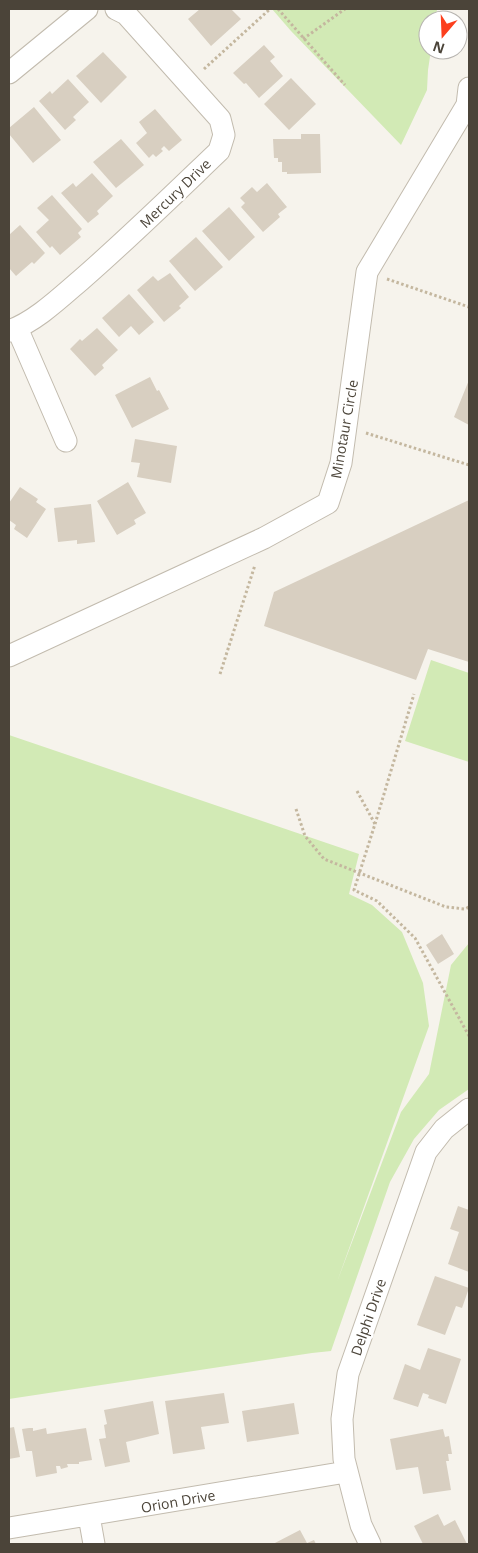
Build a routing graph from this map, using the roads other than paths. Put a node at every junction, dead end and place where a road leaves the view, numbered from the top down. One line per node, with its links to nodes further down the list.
1 (87, 9): 3 (street)
2 (116, 9): 5 (street, Mercury Drive)
3 (9, 73)
4 (469, 88): 7 (street, Minotaur Circle)
5 (13, 330): 6 (street)
6 (66, 440)
7 (9, 656)
8 (469, 1109): 9 (street, Delphi Drive)
9 (346, 1472): 10 (street, Orion Drive); 13 (street, Delphi Drive)
10 (89, 1516): 11 (street, Orion Drive); 12 (street)
11 (9, 1528)
12 (94, 1544)
13 (370, 1544)

